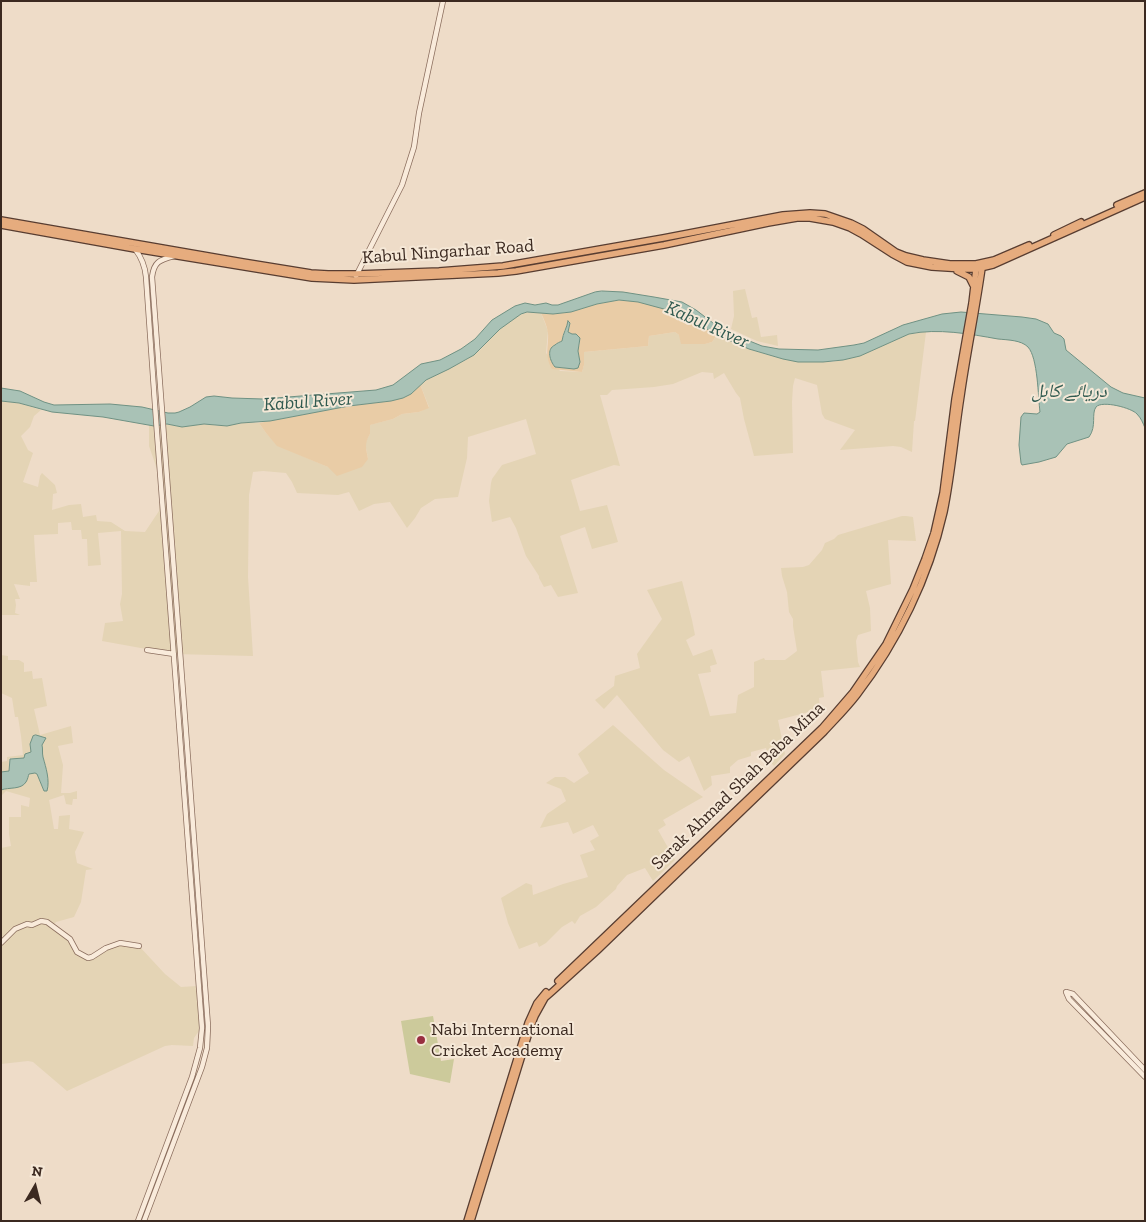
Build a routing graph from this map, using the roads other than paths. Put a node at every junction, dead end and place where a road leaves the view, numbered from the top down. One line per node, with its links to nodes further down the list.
1 (444, 1): 12 (street)
2 (1145, 193): 7 (highway)
3 (1145, 197): 7 (highway)
4 (1, 220): 12 (highway, Kabul Ningarhar Road)
5 (1, 225): 8 (highway, Kabul Ningarhar Road)
6 (874, 239): 10 (highway, Kabul Ningarhar Road); 11 (highway, Kabul Ningarhar Road); 12 (highway, Kabul Ningarhar Road)
7 (1044, 241): 10 (highway)
8 (135, 249): 9 (highway, Kabul Ningarhar Road); 17 (street)
9 (175, 256): 12 (highway, Kabul Ningarhar Road); 16 (street)
10 (979, 266): 11 (highway); 13 (highway); 14 (highway)
11 (950, 269): 13 (highway)
12 (355, 277)
13 (973, 287): 14 (highway)
14 (974, 303): 15 (highway)
15 (968, 339): 26 (highway, Sarak Ahmad Shah Baba Mina); 27 (highway)
16 (171, 537): 17 (street); 25 (street)
17 (165, 538): 19 (street)
18 (147, 650): 19 (street)
19 (174, 654): 24 (street)
20 (1, 943): 21 (street)
21 (139, 946)
22 (1145, 1070): 23 (street)
23 (1145, 1077)
24 (138, 1221)
25 (144, 1221)
26 (466, 1221)
27 (471, 1221)

